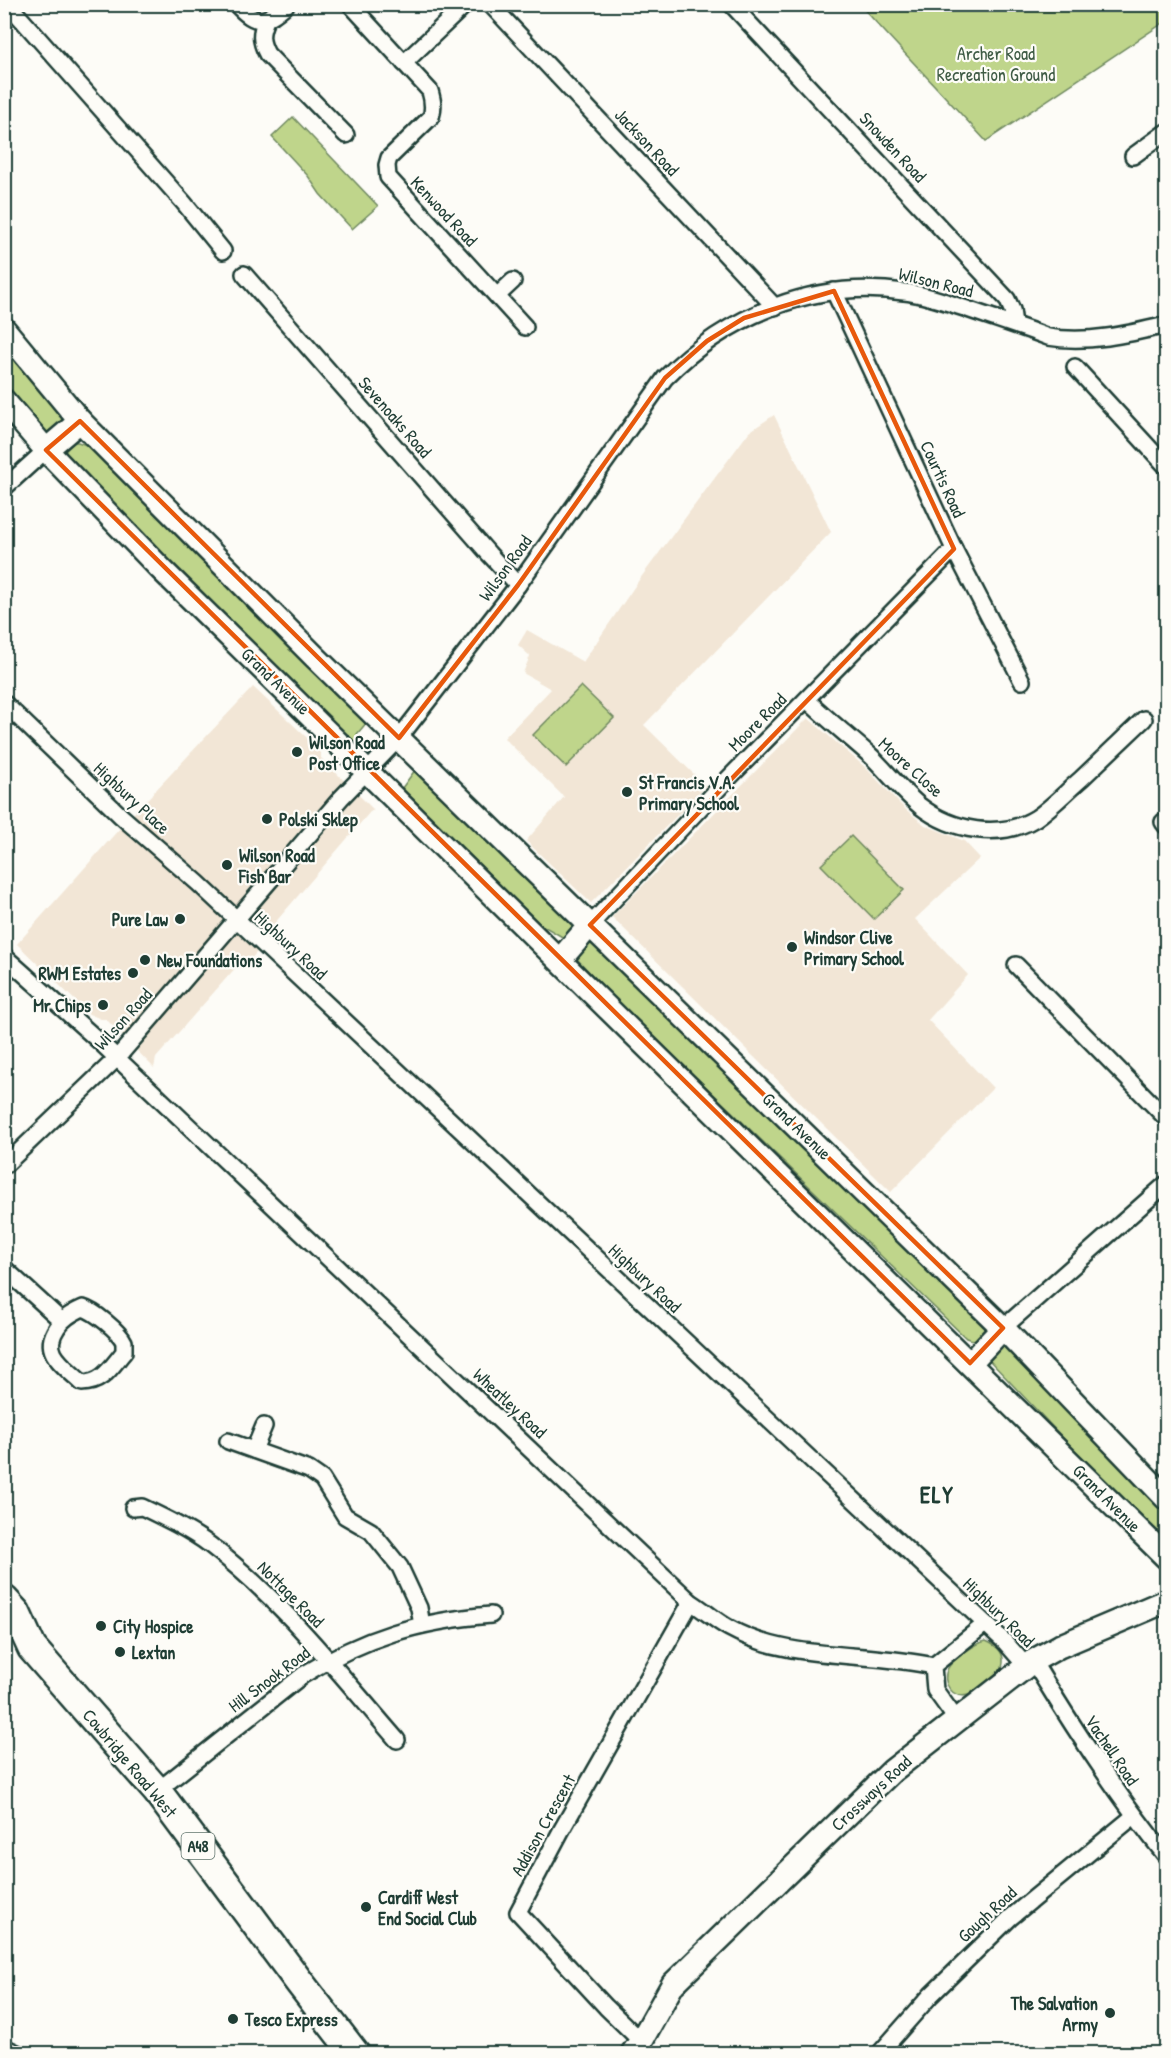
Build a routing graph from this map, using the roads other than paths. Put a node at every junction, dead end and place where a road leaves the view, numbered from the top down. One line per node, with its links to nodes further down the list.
1 (8, 4): 13 (street)
2 (236, 4): 8 (street)
3 (287, 4): 8 (street)
4 (350, 4): 9 (street, Kenwood Road)
5 (466, 4): 9 (street)
6 (490, 4): 18 (street, Jackson Road)
7 (731, 4): 19 (street, Snowden Road)
8 (266, 20): 11 (street)
9 (404, 63): 17 (street, Kenwood Road)
10 (1167, 132): 12 (street)
11 (346, 135)
12 (1133, 156)
13 (223, 251)
14 (244, 274): 30 (street, Sevenoaks Road)
15 (513, 281): 17 (street)
16 (834, 291): 18 (street, Wilson Road); 19 (street, Wilson Road); 29 (street, Courtis Road)
17 (497, 296): 21 (street, Kenwood Road)
18 (775, 307): 30 (street, Wilson Road)
19 (1014, 324): 20 (street, Wilson Road)
20 (1167, 325)
21 (525, 327)
22 (4, 329): 25 (street, Grand Avenue)
23 (1075, 367): 27 (street)
24 (4, 401): 26 (street, Grand Avenue)
25 (80, 421): 26 (street); 35 (street, Grand Avenue)
26 (46, 450): 28 (street); 36 (street, Grand Avenue)
27 (1167, 466)
28 (4, 488)
29 (954, 549): 31 (street, Courtis Road); 32 (street, Moore Road)
30 (518, 585): 35 (street, Wilson Road)
31 (1022, 681)
32 (807, 700): 34 (street, Moore Close); 38 (street, Moore Road)
33 (4, 703): 37 (street, Highbury Place)
34 (1144, 719)
35 (399, 738): 36 (street, Wilson Road); 38 (street, Grand Avenue)
36 (368, 771): 37 (street, Wilson Road); 40 (street, Grand Avenue)
37 (236, 920): 42 (street, Wilson Road); 60 (street, Highbury Road)
38 (590, 925): 40 (street); 48 (street, Grand Avenue)
39 (4, 956): 42 (street, Wheatley Road)
40 (560, 960): 49 (street, Grand Avenue)
41 (1016, 964): 43 (street)
42 (117, 1058): 44 (street, Wilson Road); 58 (street, Wheatley Road)
43 (1167, 1118)
44 (4, 1166)
45 (1167, 1184): 48 (street)
46 (4, 1268): 47 (street)
47 (62, 1321): 47 (street)
48 (1003, 1328): 49 (street); 53 (street, Grand Avenue)
49 (970, 1363): 55 (street, Grand Avenue)
50 (264, 1426): 52 (street)
51 (228, 1441): 52 (street)
52 (254, 1450): 61 (street)
53 (1167, 1498)
54 (133, 1508): 64 (street, Nottage Road)
55 (1167, 1557)
56 (4, 1600): 63 (highway, Cowbridge Road West / A48)
57 (1167, 1601): 65 (street, Crossways Road)
58 (691, 1602): 66 (street, Wheatley Road); 73 (street, Addison Crescent)
59 (491, 1615): 61 (street, Hill Snook Road)
60 (985, 1624): 65 (street, Highbury Road); 66 (street)
61 (422, 1625): 64 (street, Hill Snook Road)
62 (4, 1634): 63 (highway, Cowbridge Road West / A48)
63 (32, 1648): 69 (highway, Cowbridge Road West / A48)
64 (327, 1660): 68 (street, Nottage Road); 69 (street, Hill Snook Road)
65 (1030, 1663): 67 (street, Crossways Road); 70 (street, Vachell Road)
66 (933, 1666): 67 (street)
67 (956, 1719): 73 (street, Crossways Road)
68 (397, 1740)
69 (157, 1791): 75 (highway, Cowbridge Road West / A48)
70 (1134, 1816): 71 (street, Vachell Road); 76 (street, Gough Road)
71 (1167, 1856)
72 (4, 2047): 74 (street)
73 (637, 2048)
74 (19, 2054)
75 (355, 2054)
76 (879, 2054)

